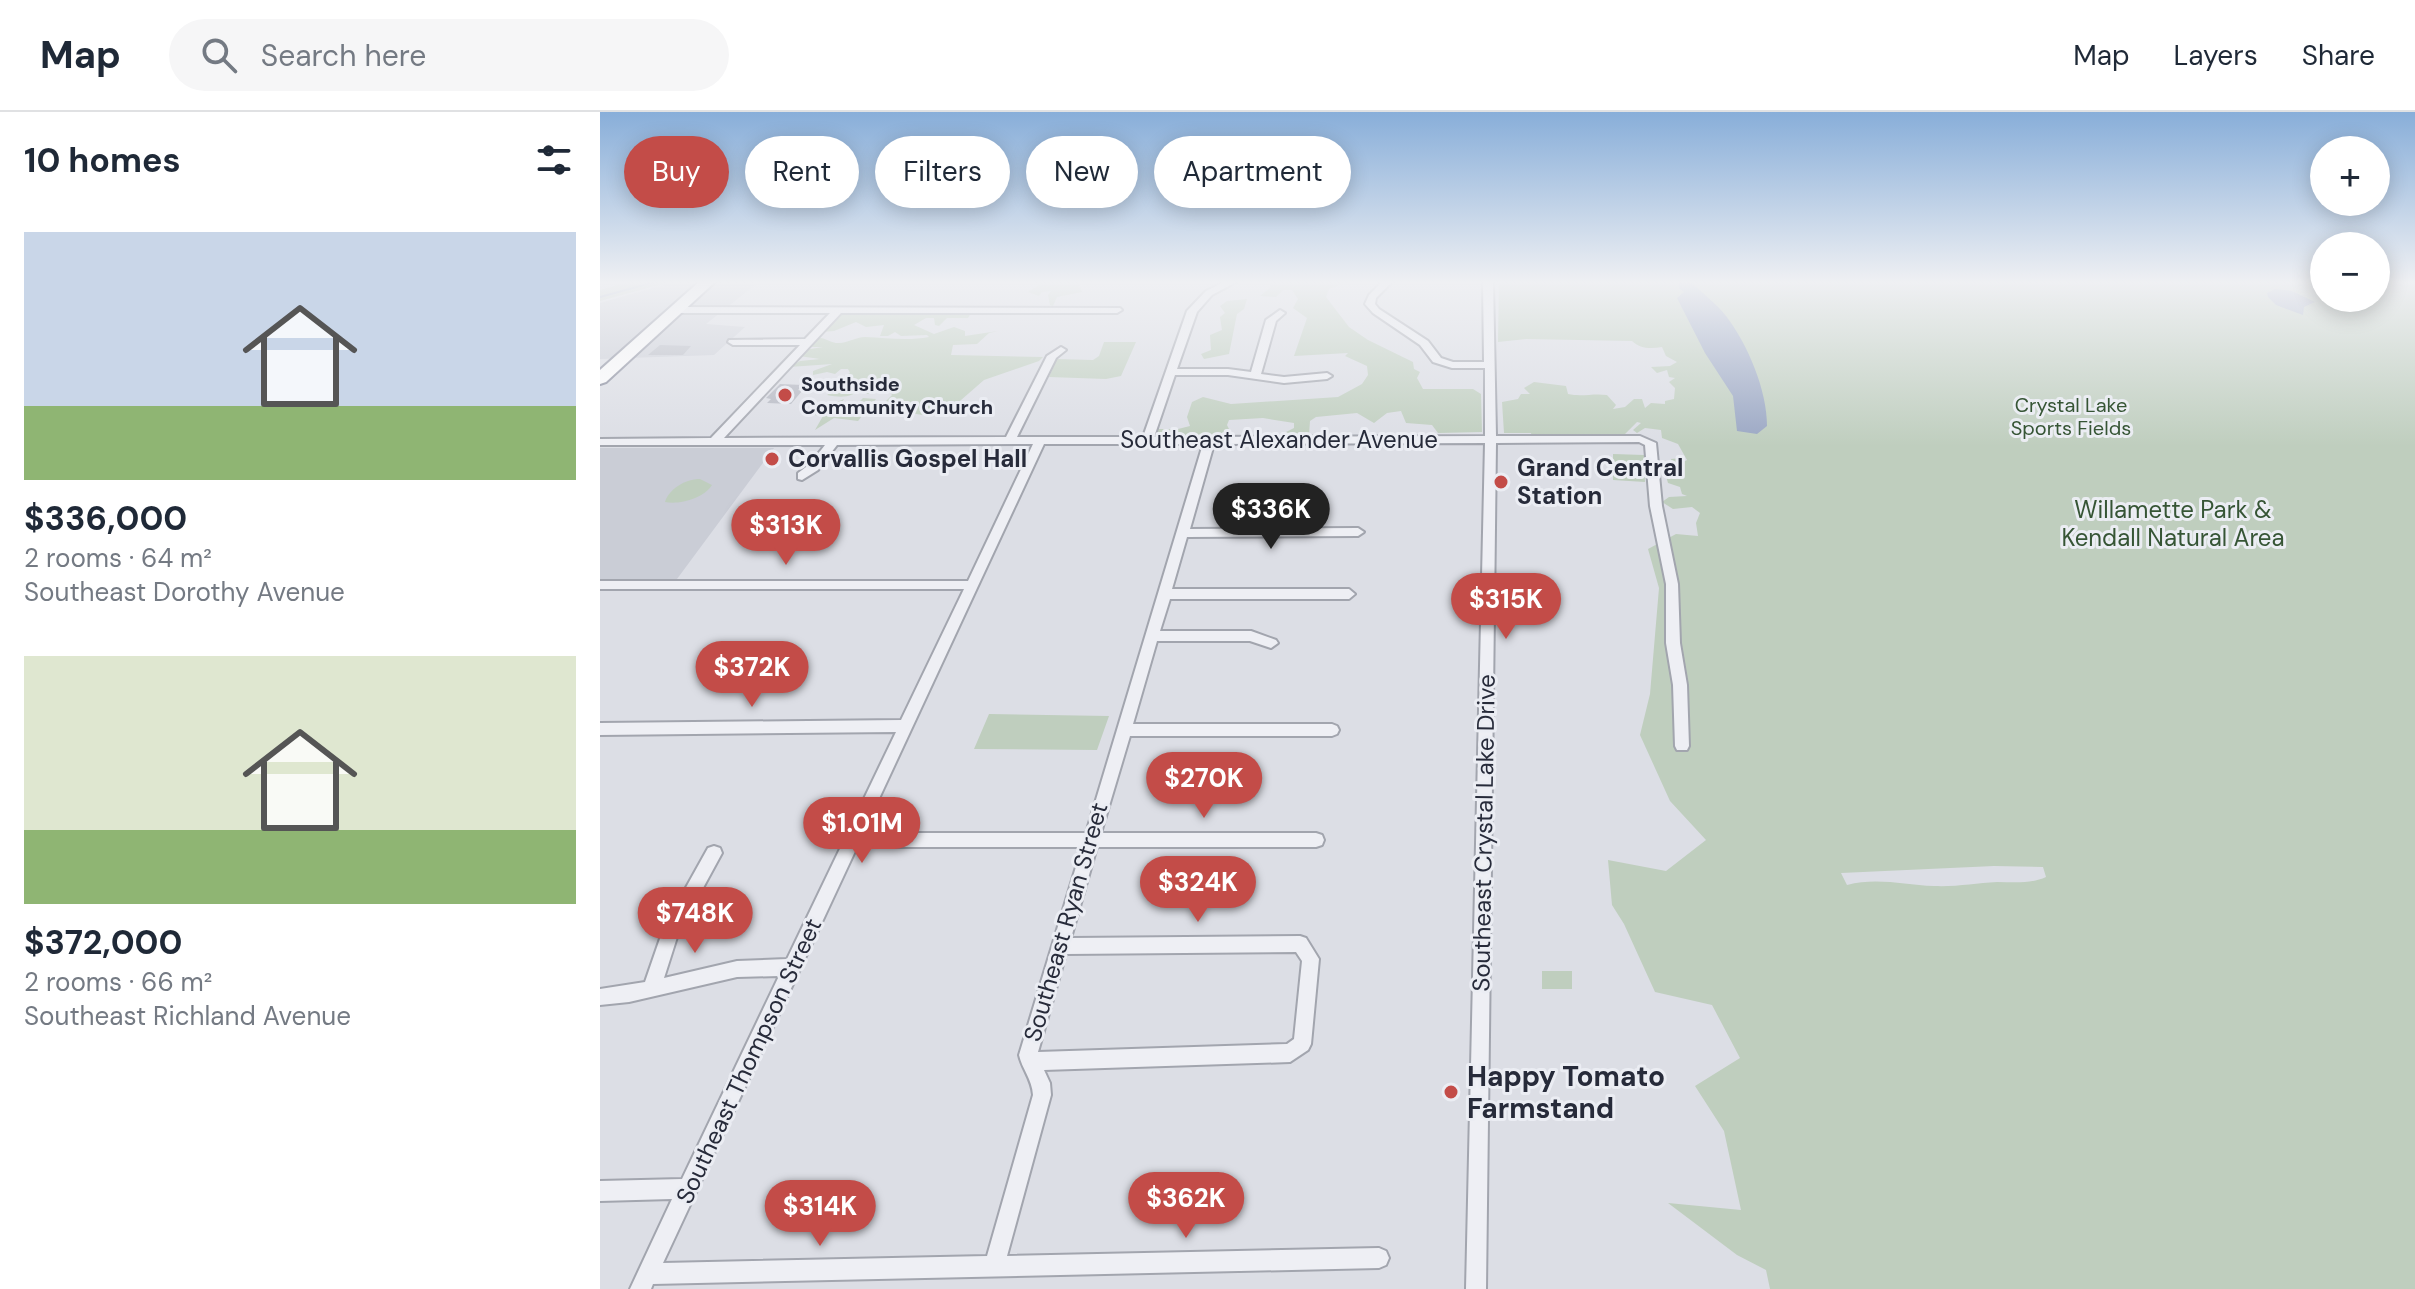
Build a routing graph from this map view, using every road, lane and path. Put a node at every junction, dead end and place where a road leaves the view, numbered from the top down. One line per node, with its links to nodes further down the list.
1 (648, 336): 14 (highway)
2 (814, 336): 8 (street)
3 (1184, 336): 11 (street)
4 (1267, 336): 13 (street)
5 (1413, 336): 10 (street)
6 (1489, 336): 10 (street, Southeast Crystal Lake Drive)
7 (733, 342): 8 (street)
8 (808, 342): 18 (street)
9 (1061, 350): 19 (street)
10 (1489, 365): 17 (street, Southeast Crystal Lake Drive)
11 (1170, 372): 13 (street); 15 (street)
12 (1327, 376): 13 (street)
13 (1255, 377)
14 (600, 379)
15 (1147, 440): 16 (street, Southeast Alexander Avenue); 20 (street, Southeast Alexander Avenue)
16 (1210, 440): 17 (street, Southeast Alexander Avenue); 25 (street, Southeast Ryan Street)
17 (1491, 440): 36 (street, Southeast Alexander Avenue); 51 (street, Southeast Crystal Lake Drive)
18 (715, 441): 21 (street, Southeast Alexander Avenue); 22 (street, Southeast Alexander Avenue)
19 (1010, 441): 20 (street, Southeast Alexander Avenue); 22 (street, Southeast Alexander Avenue)
20 (1040, 441): 27 (street, Southeast Thompson Street)
21 (600, 442)
22 (833, 442): 23 (street)
23 (802, 476)
24 (1358, 532): 25 (street)
25 (1183, 533): 28 (street, Southeast Ryan Street)
26 (600, 585): 27 (street)
27 (972, 585): 32 (street, Southeast Thompson Street)
28 (1164, 594): 29 (street); 30 (street, Southeast Ryan Street)
29 (1349, 594)
30 (1152, 636): 31 (street); 34 (street, Southeast Ryan Street)
31 (1271, 643)
32 (905, 726): 33 (street); 38 (street, Southeast Thompson Street)
33 (600, 729)
34 (1124, 730): 35 (street); 37 (street, Southeast Ryan Street)
35 (1332, 730)
36 (1682, 746)
37 (1091, 839): 38 (street); 39 (street); 41 (street, Southeast Ryan Street)
38 (852, 840): 42 (street, Southeast Thompson Street)
39 (1316, 840)
40 (714, 853): 43 (street)
41 (1059, 946): 45 (street, Southeast Ryan Street); 45 (street)
42 (793, 967): 43 (street); 46 (street, Southeast Thompson Street)
43 (652, 988): 44 (street)
44 (600, 997)
45 (1029, 1061): 49 (street, Southeast Ryan Street)
46 (688, 1189): 47 (street); 50 (street, Southeast Thompson Street)
47 (600, 1191)
48 (1379, 1258): 49 (street)
49 (994, 1266): 50 (street)
50 (644, 1281)
51 (1476, 1289)

